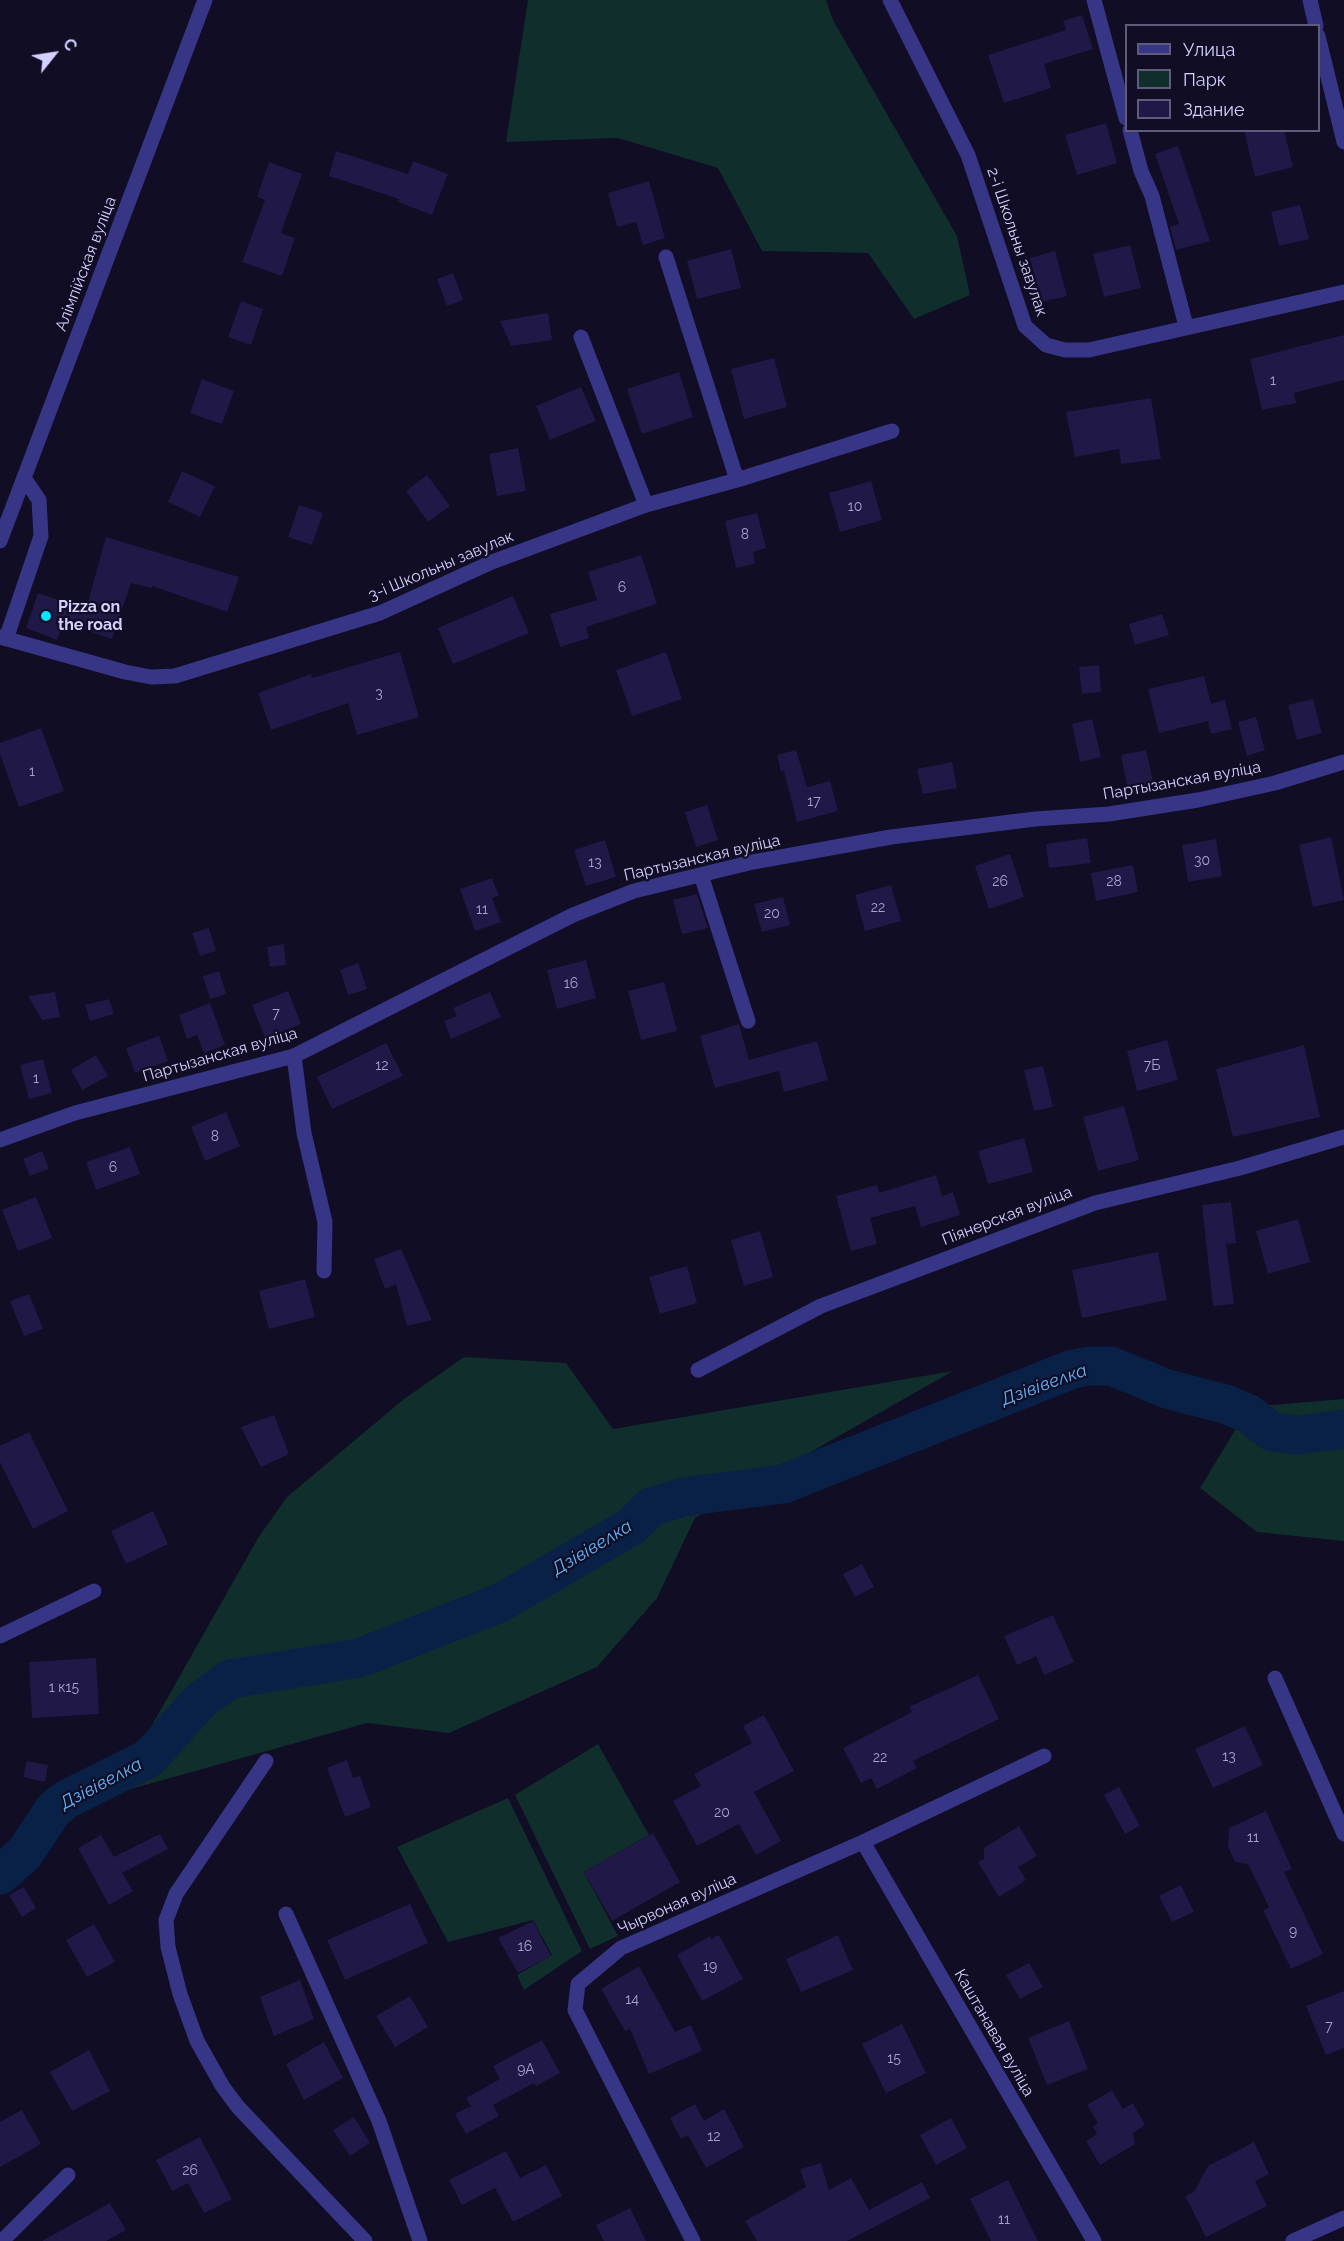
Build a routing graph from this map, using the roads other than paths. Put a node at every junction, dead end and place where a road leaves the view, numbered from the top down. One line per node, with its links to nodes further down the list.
1 (205, 0): 15 (street, Алімпійская вуліца)
2 (890, 0): 12 (street, 2-і Школьны завулак)
3 (1094, 0): 7 (street)
4 (1310, 0): 5 (street)
5 (1316, 24)
6 (1320, 44): 9 (street)
7 (1125, 114)
8 (1131, 132): 12 (street)
9 (1344, 142)
10 (666, 257): 16 (street)
11 (1344, 292): 12 (street, 2-і Школьны завулак)
12 (1186, 326)
13 (581, 338): 17 (street)
14 (892, 431): 16 (street, 3-і Школьны завулак)
15 (24, 478): 18 (street, Алімпійская вуліца); 19 (street)
16 (737, 480): 17 (street, 3-і Школьны завулак)
17 (646, 505): 19 (street, 3-і Школьны завулак)
18 (0, 541)
19 (3, 638)
20 (1344, 762): 21 (street, Партызанская вуліца)
21 (701, 875): 22 (street); 23 (street, Партызанская вуліца)
22 (748, 1021)
23 (294, 1056): 25 (street, Партызанская вуліца); 26 (street)
24 (1344, 1137): 27 (street, Піянерская вуліца)
25 (0, 1140)
26 (324, 1271)
27 (698, 1370)
28 (94, 1591): 29 (street)
29 (0, 1636)
30 (1275, 1678): 33 (street)
31 (1044, 1756): 34 (street, Чырвоная вуліца)
32 (266, 1761): 39 (street)
33 (1344, 1834)
34 (864, 1842): 41 (street, Чырвоная вуліца); 42 (street, Каштанавая вуліца)
35 (286, 1914): 40 (street)
36 (68, 2175): 38 (street)
37 (1344, 2218): 43 (street)
38 (2, 2241)
39 (365, 2241)
40 (420, 2241)
41 (693, 2241)
42 (1094, 2241)
43 (1293, 2241)

